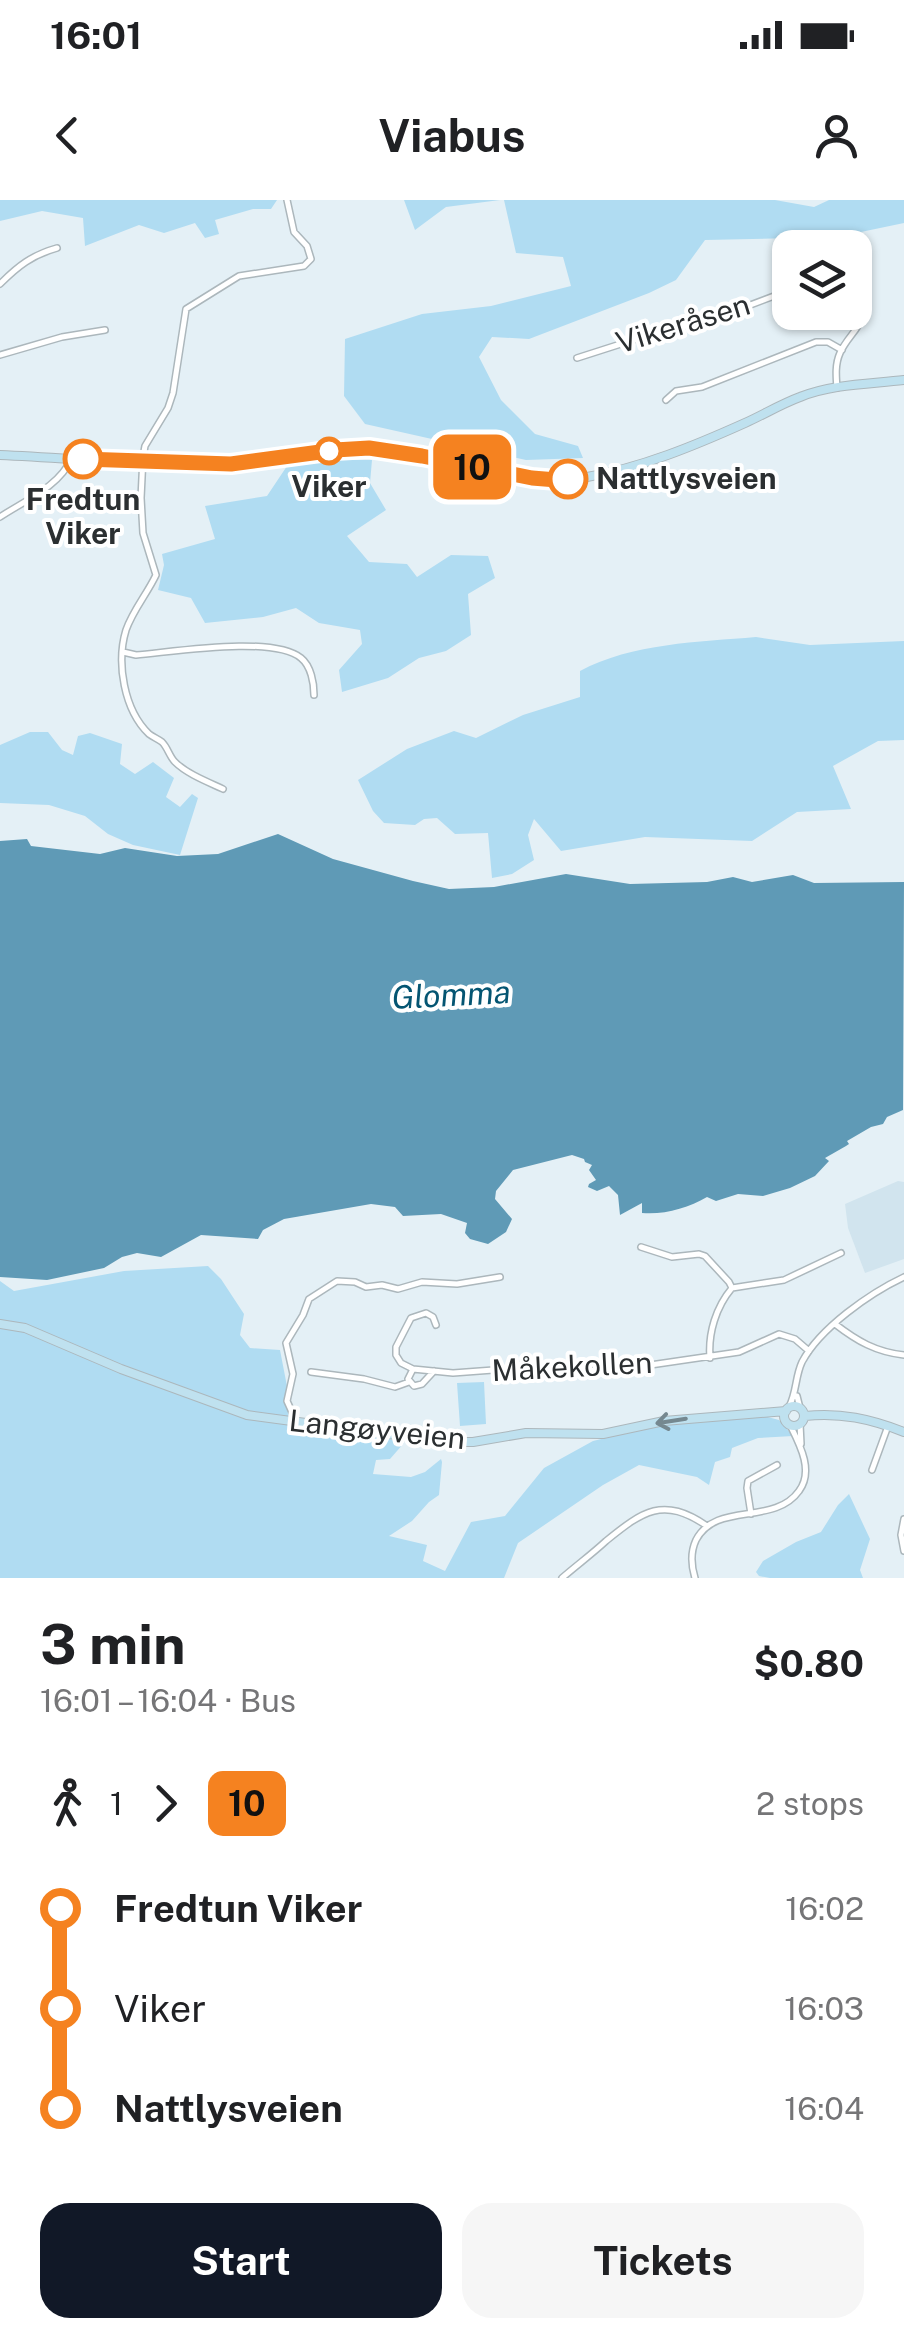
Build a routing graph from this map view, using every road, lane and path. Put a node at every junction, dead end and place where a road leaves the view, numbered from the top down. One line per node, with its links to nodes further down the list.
1 (288, 200): 15 (street)
2 (58, 248): 3 (street)
3 (0, 284)
4 (772, 297): 9 (street, Vikeråsen)
5 (105, 330): 8 (street)
6 (856, 330): 7 (street)
7 (842, 350): 11 (street); 12 (street)
8 (0, 354)
9 (577, 358)
10 (904, 380): 11 (main road)
11 (837, 388): 15 (main road)
12 (666, 400)
13 (0, 455): 14 (main road)
14 (72, 458): 15 (main road); 16 (street)
15 (143, 462): 17 (street)
16 (0, 517)
17 (123, 652): 18 (street); 19 (street)
18 (314, 695)
19 (223, 789)
20 (641, 1246): 24 (street)
21 (841, 1253): 24 (street)
22 (500, 1276): 39 (street)
23 (904, 1277): 26 (street)
24 (732, 1288): 30 (street)
25 (0, 1324): 39 (main road, Langøyveien)
26 (835, 1324): 28 (street); 29 (street)
27 (436, 1325): 31 (street)
28 (809, 1351): 30 (street, Måkekollen); 35 (street)
29 (904, 1356)
30 (710, 1358): 32 (street, Måkekollen)
31 (413, 1369): 32 (street, Måkekollen); 34 (street)
32 (434, 1371): 34 (street, Måkekollen)
33 (311, 1372): 34 (street, Måkekollen)
34 (409, 1382)
35 (796, 1393): 36 (street); 38 (street)
36 (787, 1409): 37 (main road, Langøyveien); 38 (main road); 38 (main road, Langøyveien)
37 (768, 1414): 38 (main road, Langøyveien); 39 (main road, Langøyveien, one-way to 39)
38 (796, 1419): 40 (main road, Langøyveien); 44 (street)
39 (296, 1421)
40 (888, 1426): 41 (main road, Langøyveien); 43 (street)
41 (904, 1432)
42 (777, 1464): 44 (street)
43 (872, 1470)
44 (751, 1514): 46 (street)
45 (904, 1520): 47 (street)
46 (707, 1526): 48 (street); 49 (street)
47 (904, 1551)
48 (562, 1578)
49 (695, 1578)

